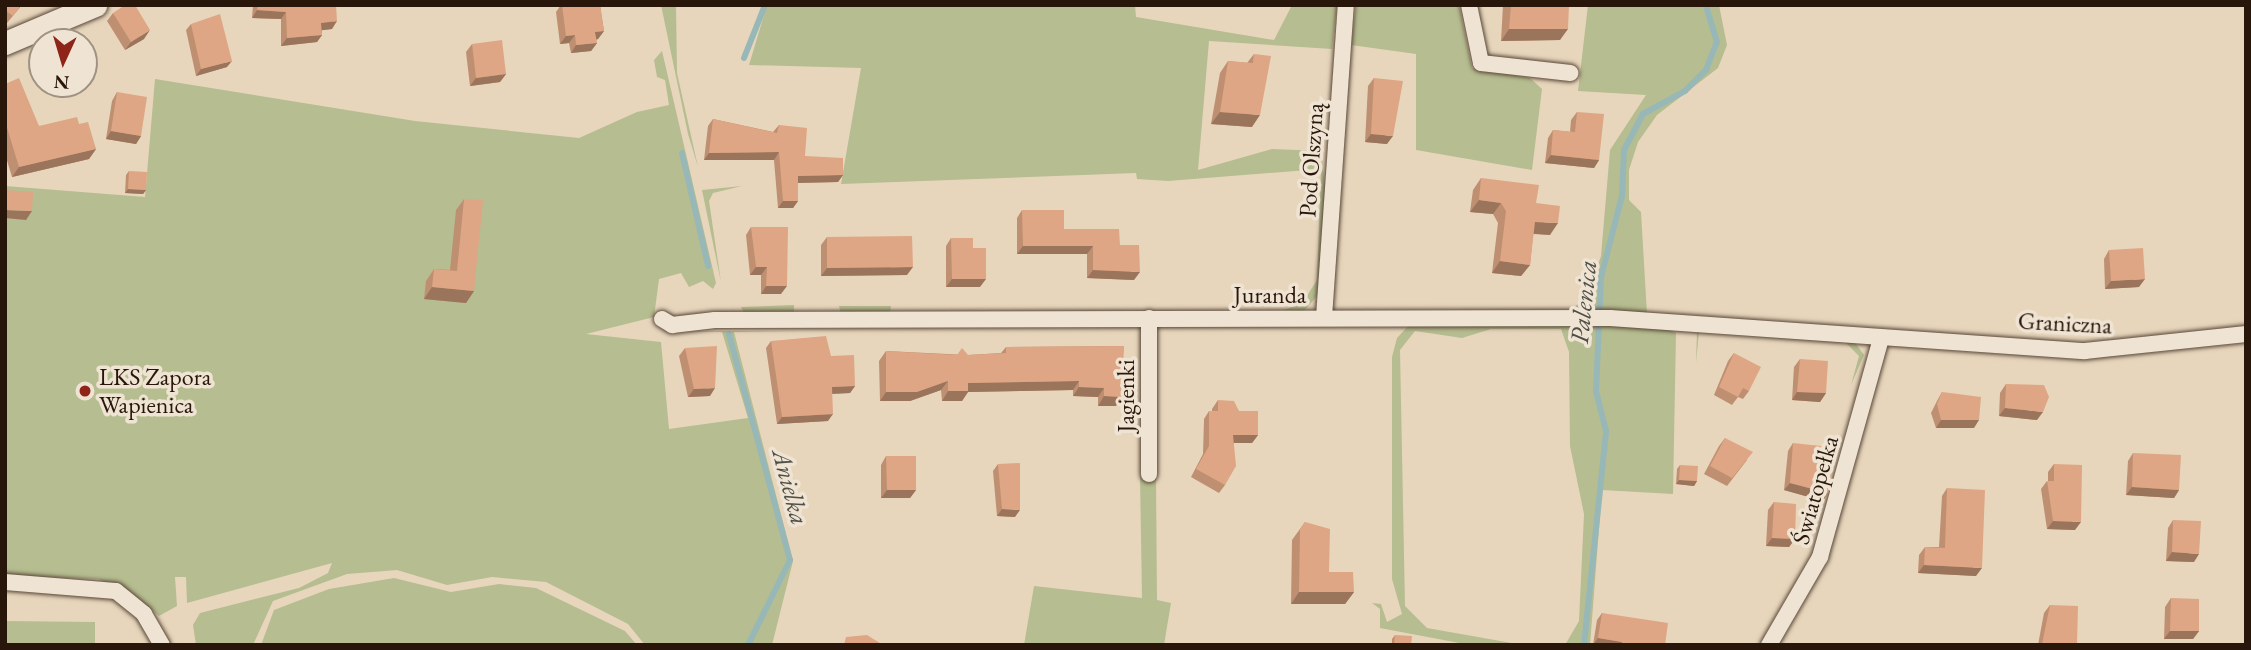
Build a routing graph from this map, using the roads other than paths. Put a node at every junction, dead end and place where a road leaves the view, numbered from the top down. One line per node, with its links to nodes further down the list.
1 (95, 5): 4 (street)
2 (1346, 5): 6 (street, Pod Olszyną)
3 (1469, 5): 5 (street)
4 (5, 43)
5 (1570, 73)
6 (1324, 317): 7 (street, Juranda); 10 (street, Juranda)
7 (1149, 318): 8 (street, Juranda); 11 (street, Jagienki)
8 (662, 319)
9 (2246, 334): 10 (street, Graniczna)
10 (1881, 338): 14 (street, Światopełka)
11 (1149, 474)
12 (5, 582): 13 (street)
13 (162, 645)
14 (1769, 645)

